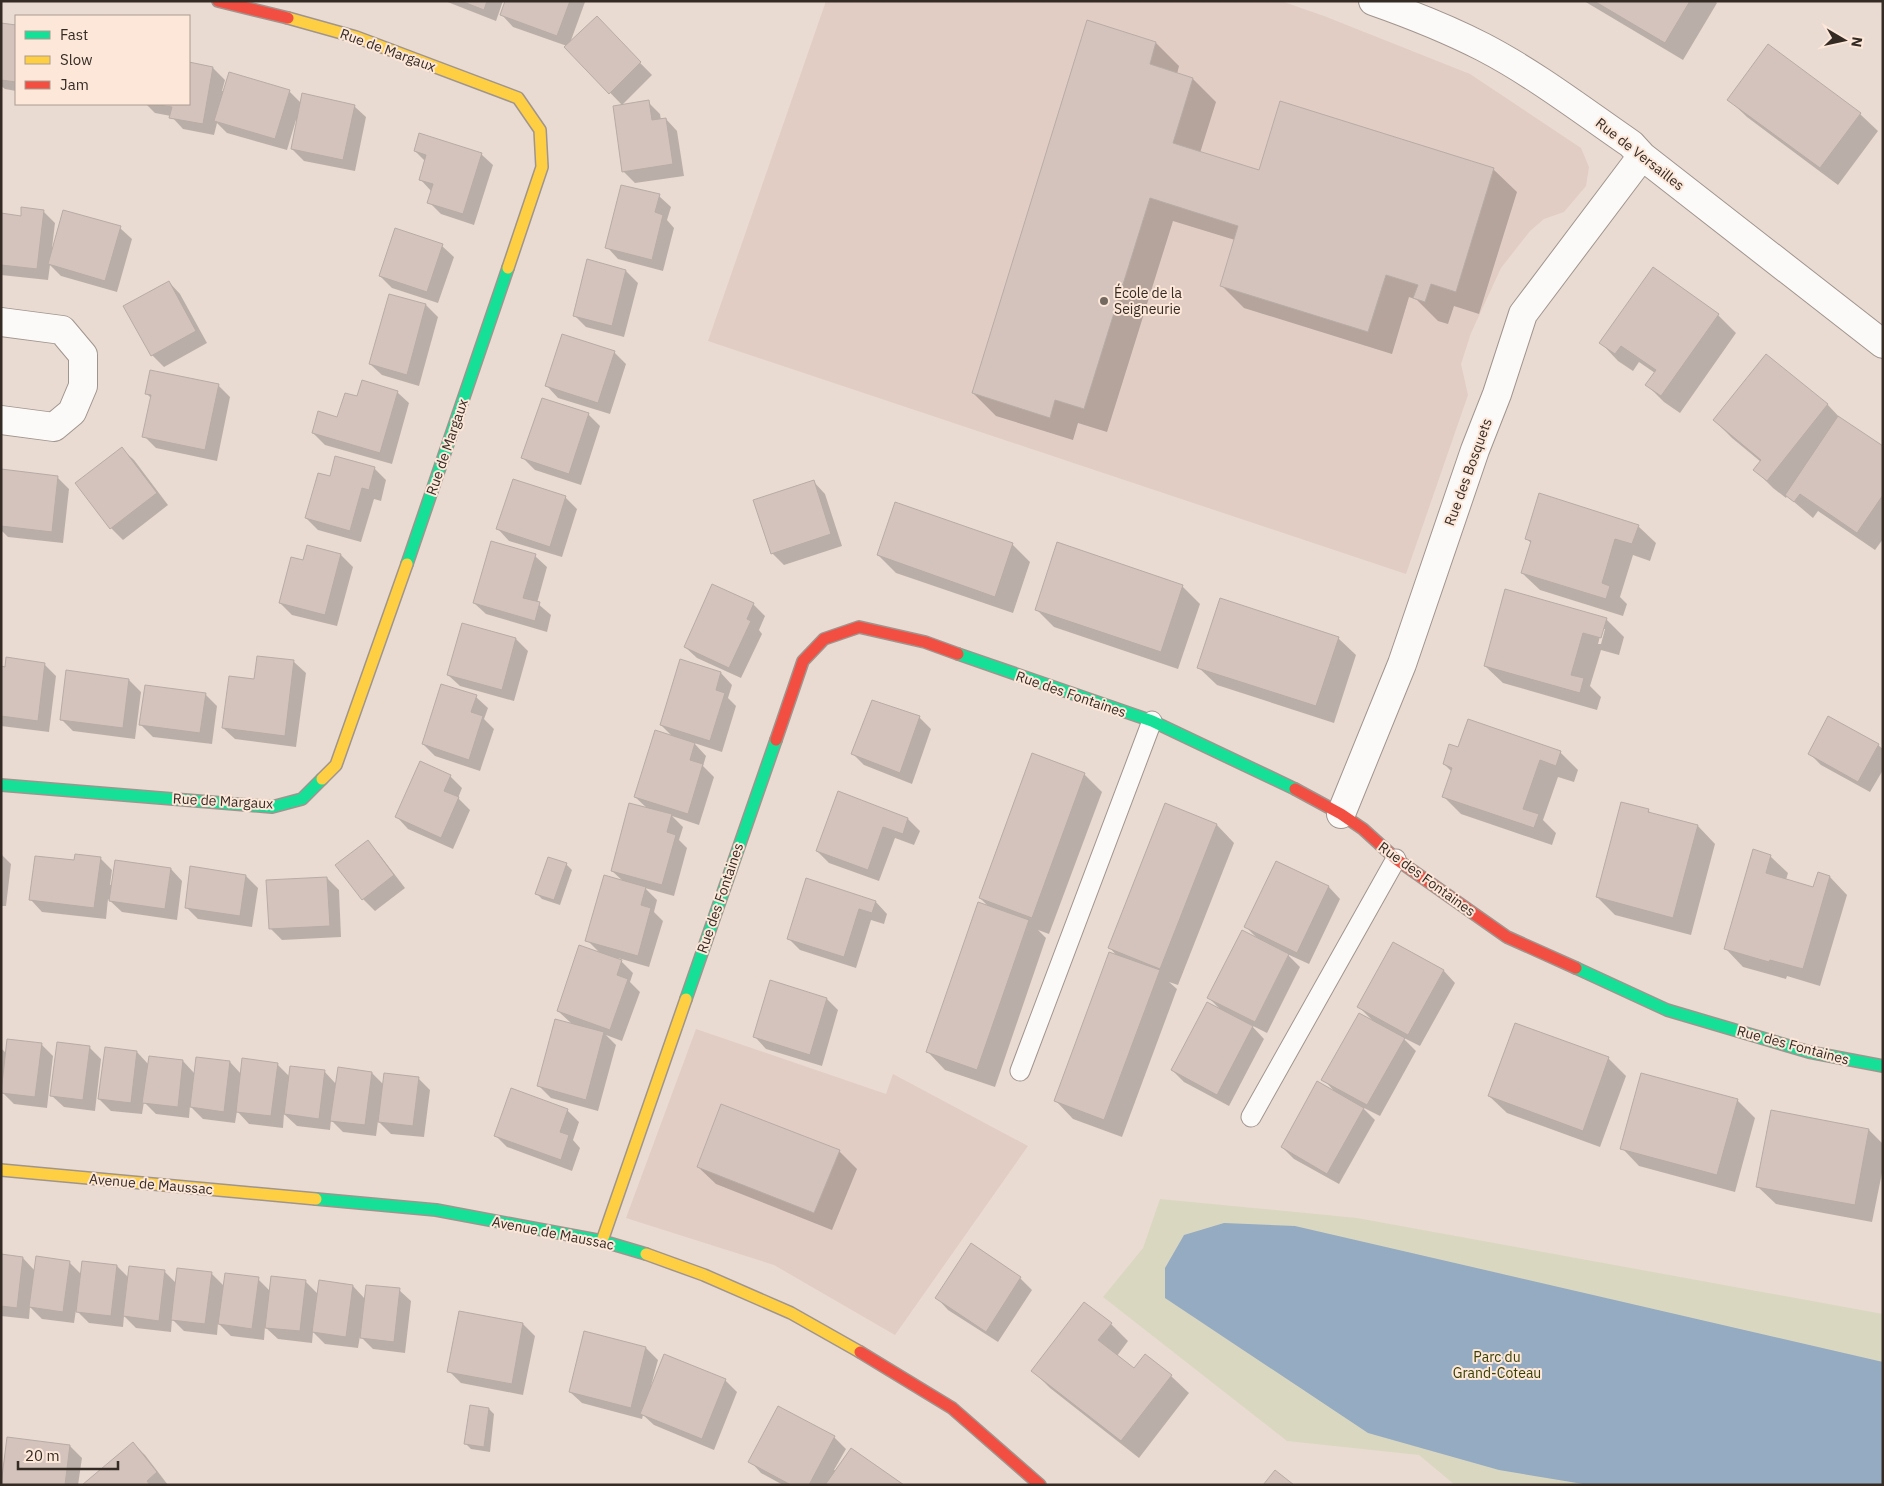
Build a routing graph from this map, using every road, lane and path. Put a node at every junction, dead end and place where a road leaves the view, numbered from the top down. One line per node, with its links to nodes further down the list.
1 (218, 1): 8 (street, Rue de Margaux)
2 (1373, 1): 3 (street, Rue de Versailles)
3 (1642, 156): 5 (street, Rue de Versailles); 9 (street, Rue des Bosquets)
4 (1, 322): 6 (street)
5 (1883, 344)
6 (1, 420)
7 (1152, 721): 9 (street, Rue des Fontaines); 12 (lane); 15 (street, Rue des Fontaines)
8 (1, 785)
9 (1341, 814): 10 (street, Rue des Fontaines)
10 (1396, 859): 11 (street, Rue des Fontaines); 13 (lane)
11 (1883, 1066)
12 (1020, 1070)
13 (1251, 1117)
14 (1, 1170): 15 (street, Avenue de Maussac)
15 (602, 1241): 16 (street, Avenue de Maussac)
16 (1040, 1485)

